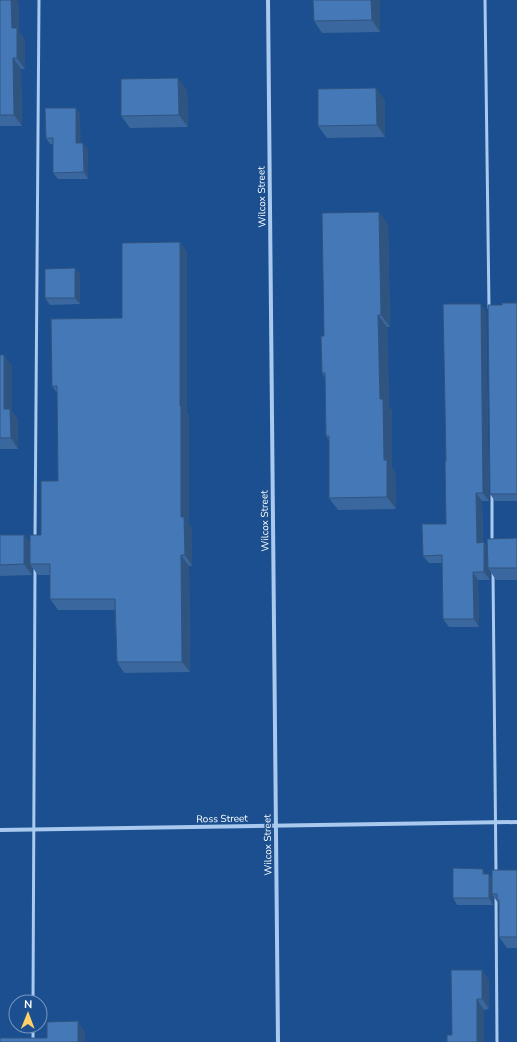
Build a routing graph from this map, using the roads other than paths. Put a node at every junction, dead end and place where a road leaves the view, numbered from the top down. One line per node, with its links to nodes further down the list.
1 (39, 0): 6 (lane)
2 (268, 0): 12 (street, Wilcox Street)
3 (485, 0): 4 (lane)
4 (489, 311)
5 (492, 487): 7 (lane)
6 (35, 542)
7 (492, 543)
8 (35, 566): 14 (lane)
9 (493, 567): 10 (lane)
10 (496, 822): 11 (street, Ross Street); 12 (street, Ross Street); 15 (lane)
11 (517, 822)
12 (276, 826): 14 (street, Ross Street); 18 (street, Wilcox Street)
13 (0, 830): 14 (street, Ross Street)
14 (33, 830): 17 (lane)
15 (496, 877)
16 (496, 893): 19 (lane)
17 (33, 994)
18 (278, 1042)
19 (497, 1042)

